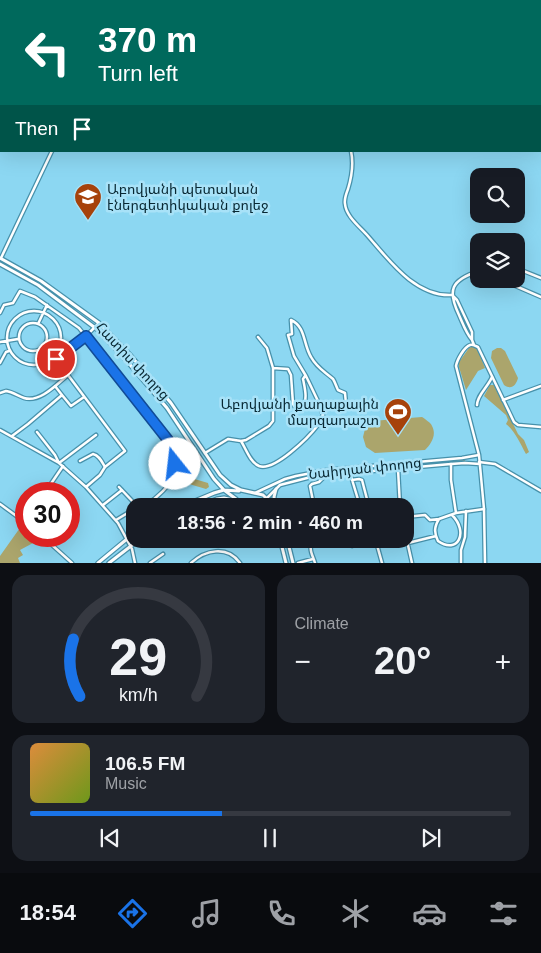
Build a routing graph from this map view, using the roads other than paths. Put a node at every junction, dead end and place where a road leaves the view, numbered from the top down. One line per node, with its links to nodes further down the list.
1 (52, 152): 3 (street)
2 (351, 152): 8 (street)
3 (0, 260): 13 (main road, Հատիս փողոց); 15 (main road, Հատիս փողոց)
4 (525, 272): 6 (street)
5 (470, 276): 8 (street)
6 (541, 278)
7 (521, 288): 9 (street)
8 (452, 295): 21 (street)
9 (541, 297)
10 (47, 305): 11 (street); 12 (street); 16 (street)
11 (44, 312): 14 (street); 19 (street); 24 (street)
12 (0, 313)
13 (100, 323): 15 (street); 44 (main road, Հատիս փողոց)
14 (38, 324): 18 (street); 22 (street)
15 (95, 328): 16 (street); 59 (main road, Հատիս փողոց)
16 (86, 336): 24 (street); 64 (street)
17 (258, 337): 26 (street)
18 (19, 339): 19 (street); 22 (street)
19 (6, 341): 20 (street); 23 (street)
20 (0, 342)
21 (473, 345): 29 (street); 45 (street)
22 (41, 348): 24 (street)
23 (9, 351): 24 (street); 25 (street)
24 (54, 358): 27 (street)
25 (0, 362)
26 (273, 368): 28 (street); 43 (street)
27 (68, 375): 30 (street); 34 (street)
28 (306, 376): 36 (street); 43 (street)
29 (492, 377): 35 (street); 37 (street)
30 (55, 386): 32 (street); 33 (street)
31 (541, 386): 35 (street)
32 (0, 394)
33 (62, 395): 34 (street); 42 (street)
34 (85, 397): 51 (street)
35 (503, 400): 38 (street)
36 (346, 404)
37 (477, 406)
38 (541, 428)
39 (0, 430): 42 (street)
40 (37, 432): 47 (street)
41 (96, 435): 47 (street)
42 (12, 436): 47 (street)
43 (242, 441): 44 (street)
44 (205, 453): 60 (main road, Հատիս փողոց)
45 (479, 456): 48 (street); 62 (street, Նաիրյան փողոց)
46 (80, 461): 51 (street)
47 (59, 463): 50 (street)
48 (480, 463): 49 (street, Նաիրյան փողոց); 61 (street, Նաիրյան փողոց); 76 (street)
49 (451, 464): 52 (street, Նաիրյան փողոց); 80 (street)
50 (63, 466): 56 (street); 57 (street)
51 (105, 467): 57 (street)
52 (398, 469): 53 (street, Նաիրյան փողոց); 73 (street)
53 (350, 473): 54 (street, Նաիրյան փողոց); 55 (street)
54 (327, 475): 58 (street, Նաիրյան փողոց); 70 (street)
55 (352, 480): 71 (street); 72 (street)
56 (52, 482)
57 (86, 487): 75 (street)
58 (276, 489): 68 (street, Նաիրյան փողոց); 69 (main road)
59 (224, 490): 60 (main road); 65 (main road); 66 (main road, Հատիս փողոց)
60 (240, 491): 62 (main road); 67 (main road)
61 (541, 491)
62 (254, 493): 68 (main road)
63 (129, 498): 75 (street)
64 (155, 498)
65 (202, 498)
66 (235, 498)
67 (238, 498)
68 (267, 498)
69 (274, 498)
70 (312, 498)
71 (358, 498)
72 (367, 498)
73 (400, 498)
74 (0, 504): 78 (street)
75 (103, 505): 83 (street)
76 (484, 508): 77 (street); 112 (street)
77 (466, 511): 80 (street); 111 (street)
78 (15, 514)
79 (126, 514): 83 (street)
80 (454, 514): 82 (street); 84 (street)
81 (414, 516): 82 (street)
82 (440, 519): 84 (street)
83 (116, 520): 85 (street)
84 (436, 536): 87 (street)
85 (126, 537)
86 (126, 540): 99 (main road)
87 (414, 541)
88 (54, 547): 98 (street)
89 (126, 548): 100 (main road)
90 (132, 548): 101 (street)
91 (282, 548): 105 (main road)
92 (289, 548): 106 (main road)
93 (310, 548): 97 (street)
94 (378, 548): 109 (street)
95 (409, 548): 110 (street)
96 (163, 554): 102 (street)
97 (314, 559): 107 (street); 108 (street)
98 (72, 563)
99 (98, 563)
100 (109, 563)
101 (135, 563)
102 (150, 563)
103 (191, 563): 104 (street)
104 (240, 563)
105 (286, 563)
106 (293, 563)
107 (298, 563)
108 (315, 563)
109 (382, 563)
110 (412, 563)
111 (461, 563)
112 (485, 563)

